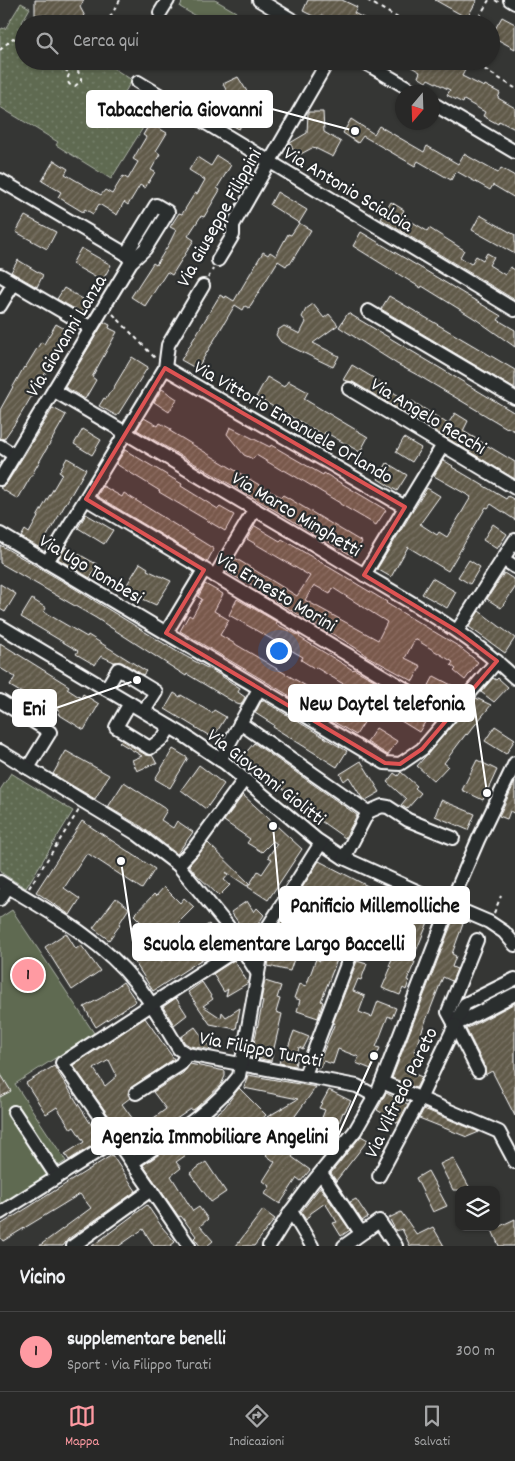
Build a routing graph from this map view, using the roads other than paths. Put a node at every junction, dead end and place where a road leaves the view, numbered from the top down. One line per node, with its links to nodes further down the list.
1 (168, 0): 5 (street)
2 (259, 0): 6 (street)
3 (510, 0): 4 (street)
4 (515, 3)
5 (160, 13)
6 (284, 15)
7 (323, 70): 13 (street, Via Giuseppe Filippini)
8 (377, 70): 10 (street)
9 (138, 82): 13 (street, Via Antonio Scialoia)
10 (403, 85)
11 (440, 108): 12 (street)
12 (515, 152)
13 (269, 162): 15 (street, Via Giuseppe Filippini); 20 (street, Via Antonio Scialoia)
14 (0, 180): 22 (street, Via Giovanni Lanza)
15 (218, 260)
16 (0, 275): 17 (street)
17 (14, 283): 19 (street); 22 (street)
18 (203, 286): 23 (street, Via Giuseppe Filippini)
19 (0, 306)
20 (515, 310)
21 (368, 311): 26 (street)
22 (91, 328): 25 (street, Via Giovanni Lanza)
23 (165, 368): 27 (street); 34 (street, Via Vittorio Emanuele Orlando)
24 (349, 389): 28 (street, Via Angelo Recchi)
25 (53, 390): 27 (street, Via Marco Minghetti); 30 (street, Via Giovanni Lanza)
26 (515, 398)
27 (125, 434): 33 (street); 35 (street, Via Marco Minghetti)
28 (443, 445): 32 (street, Via Angelo Recchi); 34 (street)
29 (0, 446): 30 (street)
30 (14, 455): 31 (street, Via Giovanni Lanza)
31 (0, 480)
32 (515, 488)
33 (86, 499): 39 (street); 41 (street, Via Ernesto Morini)
34 (405, 507): 42 (street)
35 (255, 509): 41 (street); 42 (street, Via Marco Minghetti)
36 (0, 534): 39 (street, Via Ugo Tombesi)
37 (515, 540): 38 (street)
38 (503, 559): 40 (street); 44 (street)
39 (47, 562): 45 (street, Via Ugo Tombesi)
40 (515, 566)
41 (209, 573): 45 (street); 53 (street, Via Ernesto Morini)
42 (364, 575): 44 (street, Via Marco Minghetti)
43 (0, 626): 48 (street, Via Giovanni Giolitti)
44 (457, 631): 46 (street, Via Marco Minghetti)
45 (166, 633): 49 (street, Via Ugo Tombesi)
46 (497, 661): 47 (street, Via Marco Minghetti); 53 (street, Via Ugo Tombesi)
47 (515, 678)
48 (106, 689): 51 (street, Via Giovanni Giolitti); 52 (street)
49 (259, 689): 53 (street, Via Ugo Tombesi); 54 (street)
50 (0, 702): 59 (street)
51 (130, 703): 52 (street, Via Giovanni Giolitti); 55 (street)
52 (144, 711): 55 (street, Via Giovanni Giolitti)
53 (449, 715)
54 (240, 723): 57 (street); 61 (street)
55 (170, 727): 57 (street, Via Giovanni Giolitti)
56 (0, 751): 59 (street)
57 (220, 760): 60 (street, Via Giovanni Giolitti)
58 (515, 763): 69 (street)
59 (28, 768): 65 (street)
60 (244, 780): 63 (street, Via Giovanni Giolitti); 65 (street)
61 (368, 812): 62 (street); 64 (street)
62 (452, 838)
63 (321, 843): 64 (street, Via Giovanni Giolitti); 67 (street)
64 (344, 858): 69 (street, Via Giovanni Giolitti)
65 (178, 865): 73 (street)
66 (4, 884): 68 (street); 77 (street, Via Filippo Turati)
67 (289, 893): 70 (street); 82 (street)
68 (0, 899)
69 (450, 905): 72 (street, Via Giovanni Giolitti); 83 (street)
70 (266, 930): 73 (street); 74 (street)
71 (476, 940): 78 (street)
72 (515, 945)
73 (242, 947): 74 (street); 77 (street)
74 (258, 974): 80 (street)
75 (514, 981): 78 (street, Via Vilfredo Pareto)
76 (515, 994): 78 (street)
77 (150, 1005): 79 (street, Via Filippo Turati); 88 (street)
78 (455, 1025): 81 (street); 86 (street, Via Vilfredo Pareto)
79 (187, 1054): 80 (street, Via Filippo Turati); 84 (street)
80 (241, 1064): 82 (street, Via Filippo Turati); 90 (street)
81 (478, 1071)
82 (304, 1076): 85 (street, Via Filippo Turati)
83 (382, 1082): 85 (street); 86 (street)
84 (136, 1093)
85 (375, 1096): 91 (street)
86 (420, 1099): 89 (street); 92 (street, Via Vilfredo Pareto)
87 (14, 1112): 93 (street)
88 (116, 1140): 90 (street); 93 (street)
89 (515, 1162)
90 (132, 1163): 94 (street)
91 (321, 1173): 95 (street); 97 (street)
92 (379, 1176)
93 (57, 1177): 96 (street)
94 (151, 1190): 98 (street); 99 (street)
95 (291, 1211): 100 (street); 101 (street)
96 (0, 1213)
97 (365, 1231): 102 (street); 103 (street)
98 (186, 1245)
99 (73, 1246)
100 (269, 1246)
101 (312, 1246)
102 (344, 1246)
103 (396, 1246)

